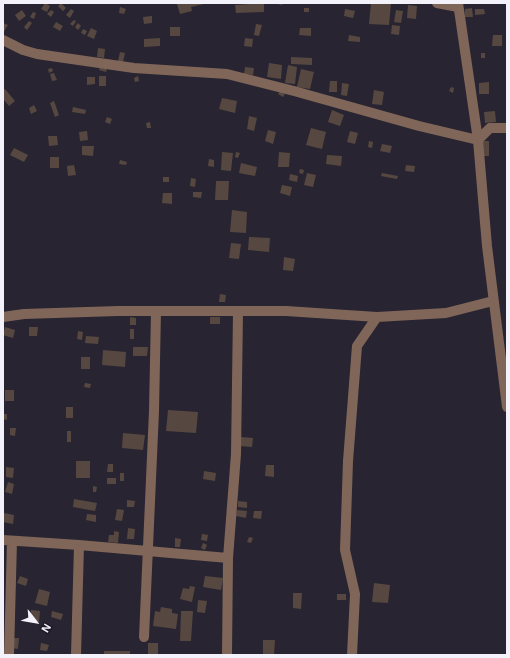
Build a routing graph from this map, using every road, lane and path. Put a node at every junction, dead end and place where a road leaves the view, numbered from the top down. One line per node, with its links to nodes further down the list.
1 (437, 3): 2 (street)
2 (458, 5): 5 (street)
3 (3, 40): 5 (street)
4 (507, 128): 5 (street)
5 (478, 140): 6 (street)
6 (494, 301): 10 (street); 11 (street)
7 (156, 312): 8 (street); 9 (street); 14 (street)
8 (238, 312): 10 (street); 15 (street)
9 (3, 316)
10 (376, 317): 20 (street)
11 (507, 407)
12 (8, 541): 13 (street); 17 (street)
13 (79, 545): 14 (street); 18 (street)
14 (149, 551): 15 (street); 16 (street)
15 (228, 558): 19 (street)
16 (144, 637)
17 (8, 655)
18 (76, 655)
19 (227, 655)
20 (352, 655)

